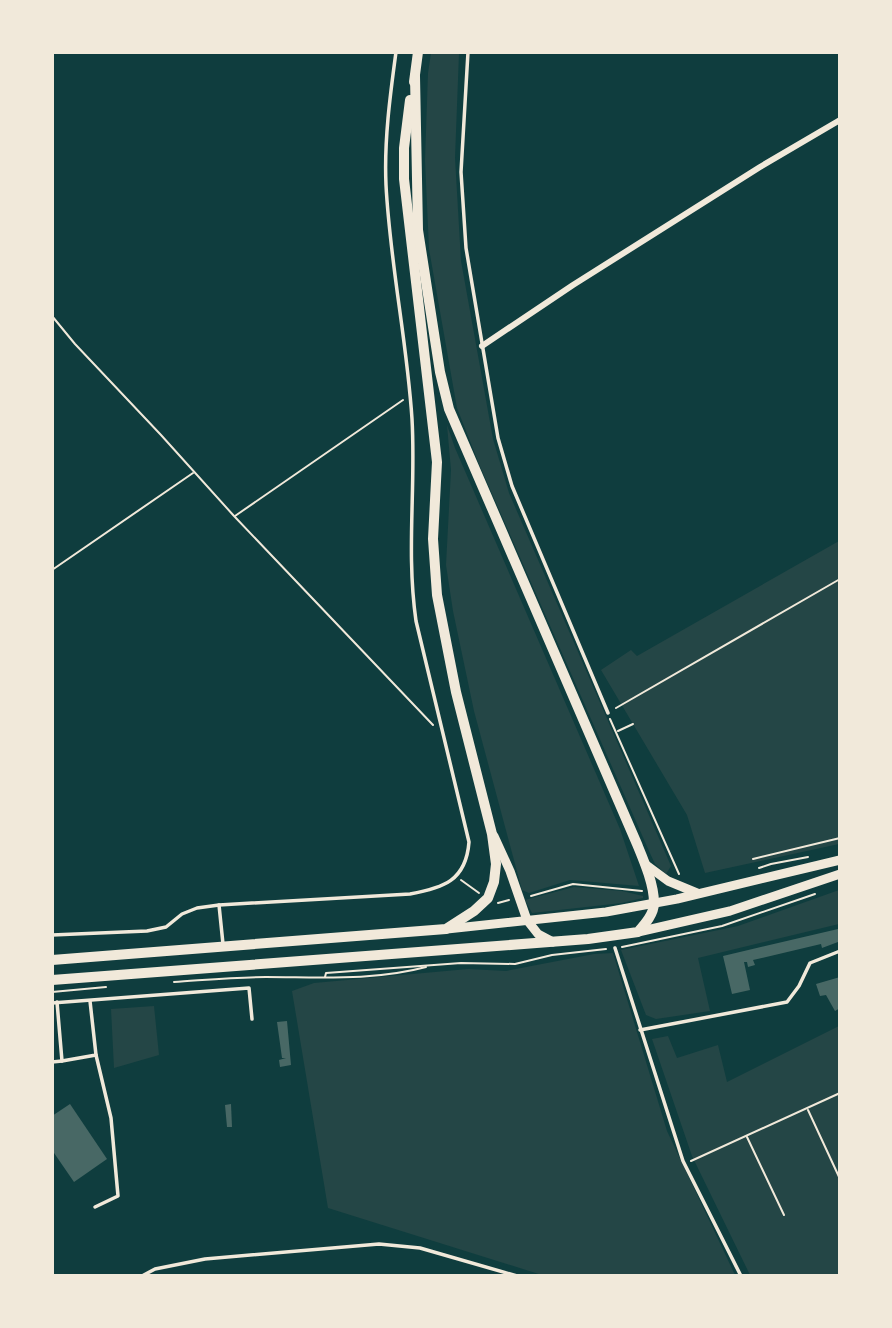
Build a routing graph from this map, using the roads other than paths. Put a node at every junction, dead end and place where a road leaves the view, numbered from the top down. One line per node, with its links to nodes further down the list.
1 (396, 52): 14 (lane)
2 (418, 52): 4 (main road)
3 (468, 52): 6 (lane)
4 (415, 76): 8 (main road); 10 (main road)
5 (839, 120): 6 (street)
6 (482, 346): 7 (lane)
7 (608, 713)
8 (492, 834): 15 (main road); 16 (main road)
9 (839, 860): 12 (main road)
10 (645, 864): 12 (main road); 13 (main road)
11 (839, 874): 17 (main road)
12 (698, 894): 13 (main road)
13 (654, 904): 15 (main road); 17 (main road)
14 (219, 905): 18 (lane); 20 (lane)
15 (527, 920): 16 (main road); 19 (main road)
16 (446, 929): 20 (main road)
17 (638, 932): 19 (main road)
18 (52, 935)
19 (555, 943): 24 (main road)
20 (223, 946): 23 (main road)
21 (615, 948): 28 (lane)
22 (839, 951): 28 (lane)
23 (52, 960)
24 (52, 980)
25 (90, 1000): 26 (lane); 27 (lane); 29 (lane)
26 (55, 1002): 30 (lane)
27 (251, 1018)
28 (640, 1030): 35 (lane)
29 (96, 1055): 30 (lane); 32 (lane)
30 (62, 1061): 31 (lane)
31 (52, 1062)
32 (95, 1207)
33 (142, 1276): 34 (lane)
34 (517, 1276)
35 (741, 1276)

